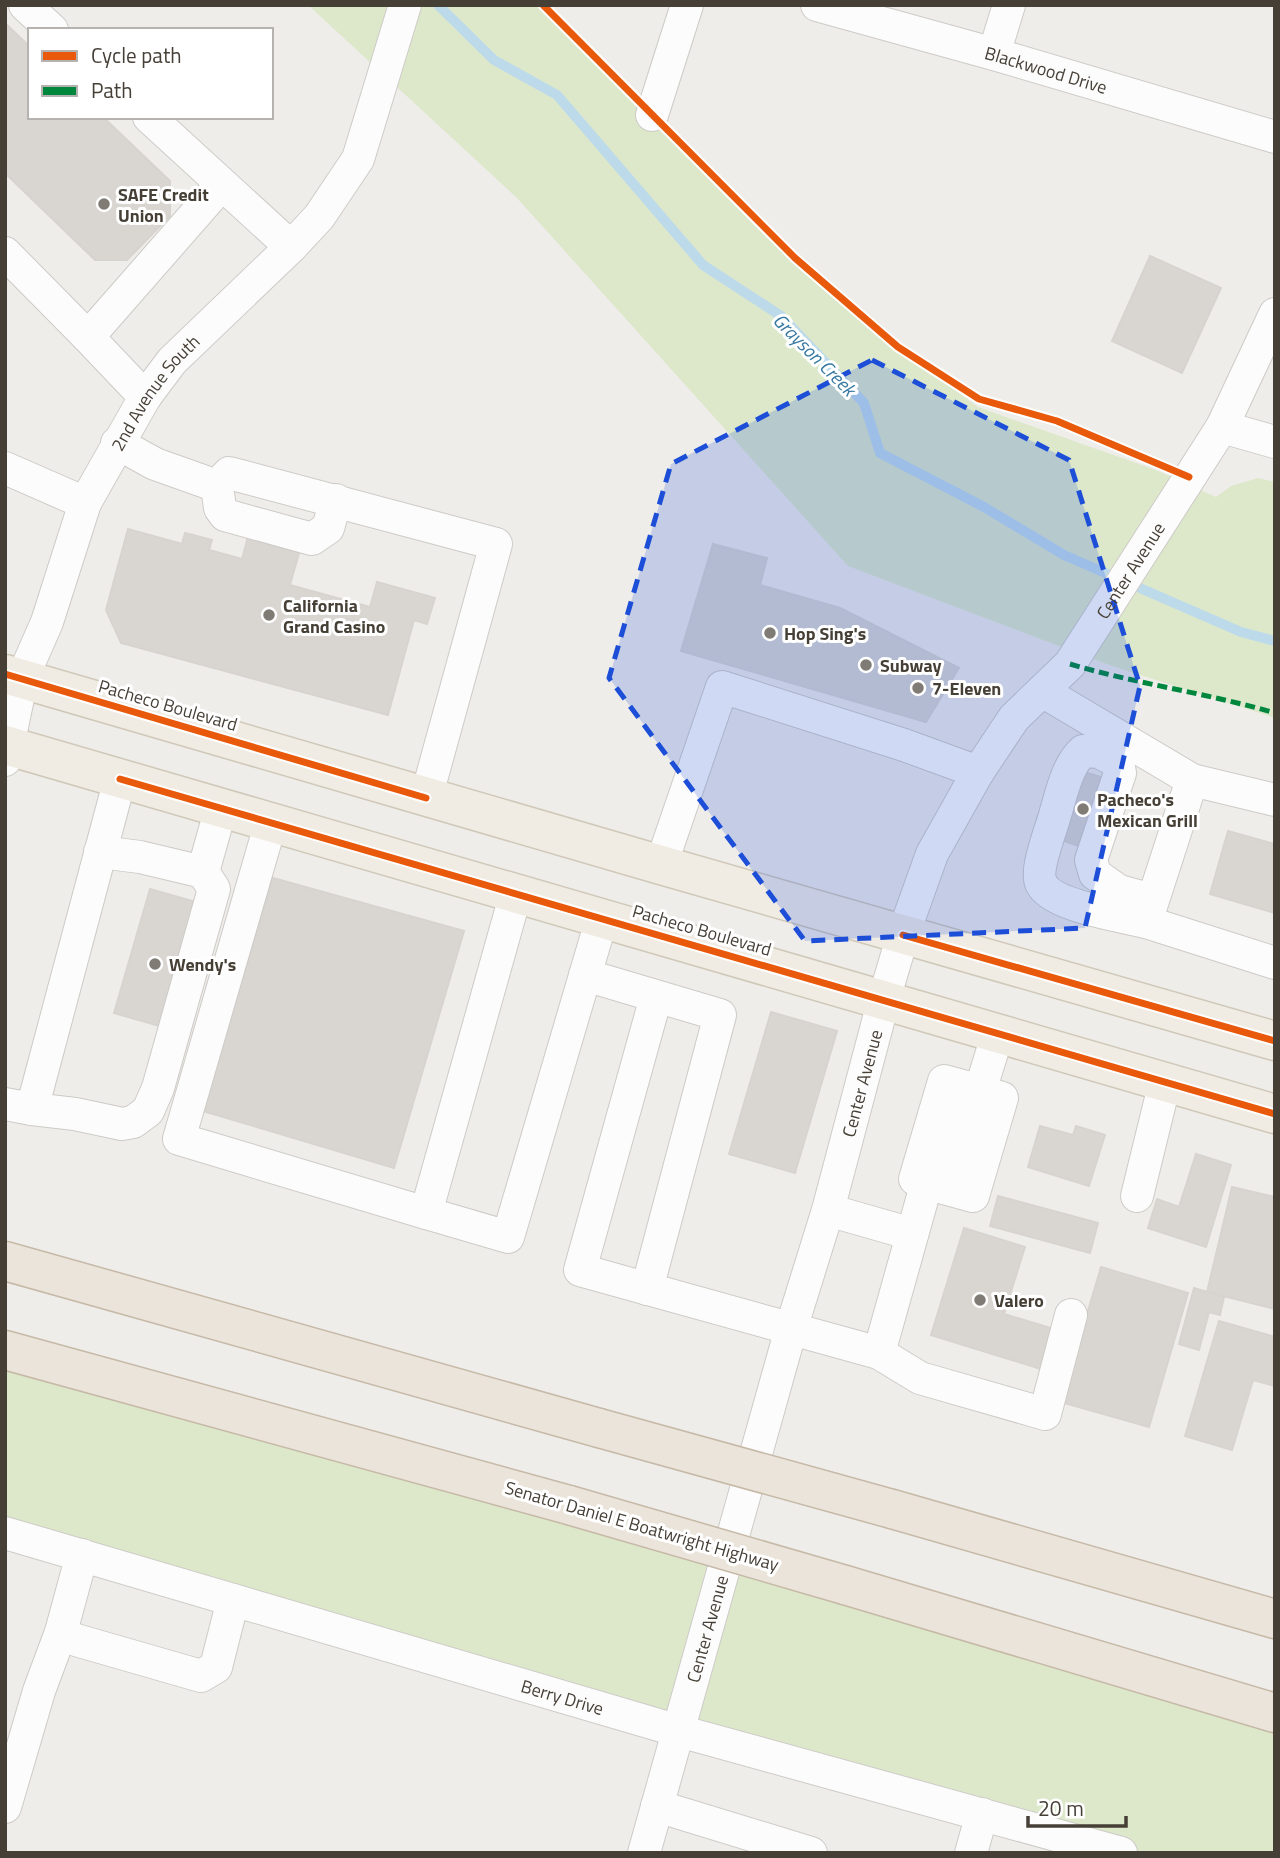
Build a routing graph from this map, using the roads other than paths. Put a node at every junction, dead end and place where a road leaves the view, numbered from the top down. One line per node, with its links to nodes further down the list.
1 (25, 5): 6 (street)
2 (405, 5): 12 (street, 2nd Avenue South)
3 (687, 5): 8 (street)
4 (817, 5): 7 (street, Blackwood Drive)
5 (1009, 5): 7 (street)
6 (50, 28)
7 (995, 54): 10 (street, Blackwood Drive)
8 (652, 115)
9 (151, 119): 11 (street)
10 (1275, 137)
11 (222, 184): 12 (street); 15 (street)
12 (291, 247): 16 (street, 2nd Avenue South)
13 (5, 253): 15 (street)
14 (1275, 314): 17 (street, Center Avenue)
15 (88, 337): 16 (street)
16 (145, 397): 19 (street, 2nd Avenue South)
17 (1222, 427): 18 (street); 25 (street, Center Avenue)
18 (1275, 442)
19 (117, 443): 21 (street); 23 (street, 2nd Avenue South)
20 (5, 468): 23 (street)
21 (217, 486): 22 (street); 22 (street)
22 (336, 500): 31 (street)
23 (85, 503): 24 (street, 2nd Avenue South)
24 (14, 676): 26 (street, 2nd Avenue South); 31 (main road, Pacheco Boulevard)
25 (1042, 691): 27 (street); 28 (street, Center Avenue)
26 (6, 751): 29 (main road, Pacheco Boulevard)
27 (1126, 759): 30 (street); 39 (street); 39 (street)
28 (978, 772): 36 (street); 41 (street, Center Avenue)
29 (120, 779): 33 (main road, Pacheco Boulevard); 35 (street)
30 (1192, 780): 32 (street); 39 (street)
31 (426, 797): 36 (main road, Pacheco Boulevard)
32 (1275, 800)
33 (221, 808): 34 (main road, Pacheco Boulevard); 37 (street)
34 (271, 822): 38 (main road, Pacheco Boulevard); 55 (street)
35 (100, 852): 37 (street); 50 (street)
36 (660, 866): 41 (main road, Pacheco Boulevard)
37 (203, 872): 50 (street)
38 (516, 893): 40 (main road, Pacheco Boulevard); 55 (street)
39 (1149, 911): 42 (street)
40 (602, 918): 43 (street); 45 (main road, Pacheco Boulevard)
41 (903, 935): 45 (street, Center Avenue); 47 (main road, Pacheco Boulevard)
42 (1275, 963)
43 (585, 975): 44 (street); 55 (street)
44 (656, 997): 58 (street); 58 (street)
45 (884, 999): 46 (main road, Pacheco Boulevard); 54 (street, Center Avenue)
46 (999, 1033): 48 (main road, Pacheco Boulevard); 49 (street)
47 (1275, 1041)
48 (1166, 1082): 51 (main road, Pacheco Boulevard); 53 (street)
49 (977, 1090): 52 (street); 52 (street)
50 (18, 1107)
51 (1275, 1114)
52 (936, 1185): 56 (street)
53 (1137, 1196)
54 (828, 1210): 56 (street); 60 (street, Center Avenue)
55 (426, 1213)
56 (912, 1234): 62 (street)
57 (5, 1261): 66 (highway, bridge)
58 (647, 1289): 60 (street)
59 (1071, 1315): 62 (street)
60 (791, 1329): 62 (street); 69 (street, Center Avenue)
61 (5, 1350): 68 (highway, Senator Daniel E Boatwright Highway, bridge)
62 (879, 1353)
63 (7, 1538): 64 (street, Berry Drive)
64 (82, 1555): 65 (street, Berry Drive); 67 (street)
65 (233, 1600): 67 (street); 69 (street, Berry Drive)
66 (1275, 1619)
67 (61, 1632): 71 (street)
68 (1275, 1713)
69 (678, 1731): 70 (street, Center Avenue); 72 (street, Berry Drive)
70 (657, 1806): 73 (street); 74 (street, Center Avenue)
71 (5, 1807)
72 (982, 1815): 76 (street); 77 (street, Berry Drive)
73 (756, 1845): 75 (street)
74 (644, 1853)
75 (811, 1853)
76 (971, 1853)
77 (1121, 1853)

